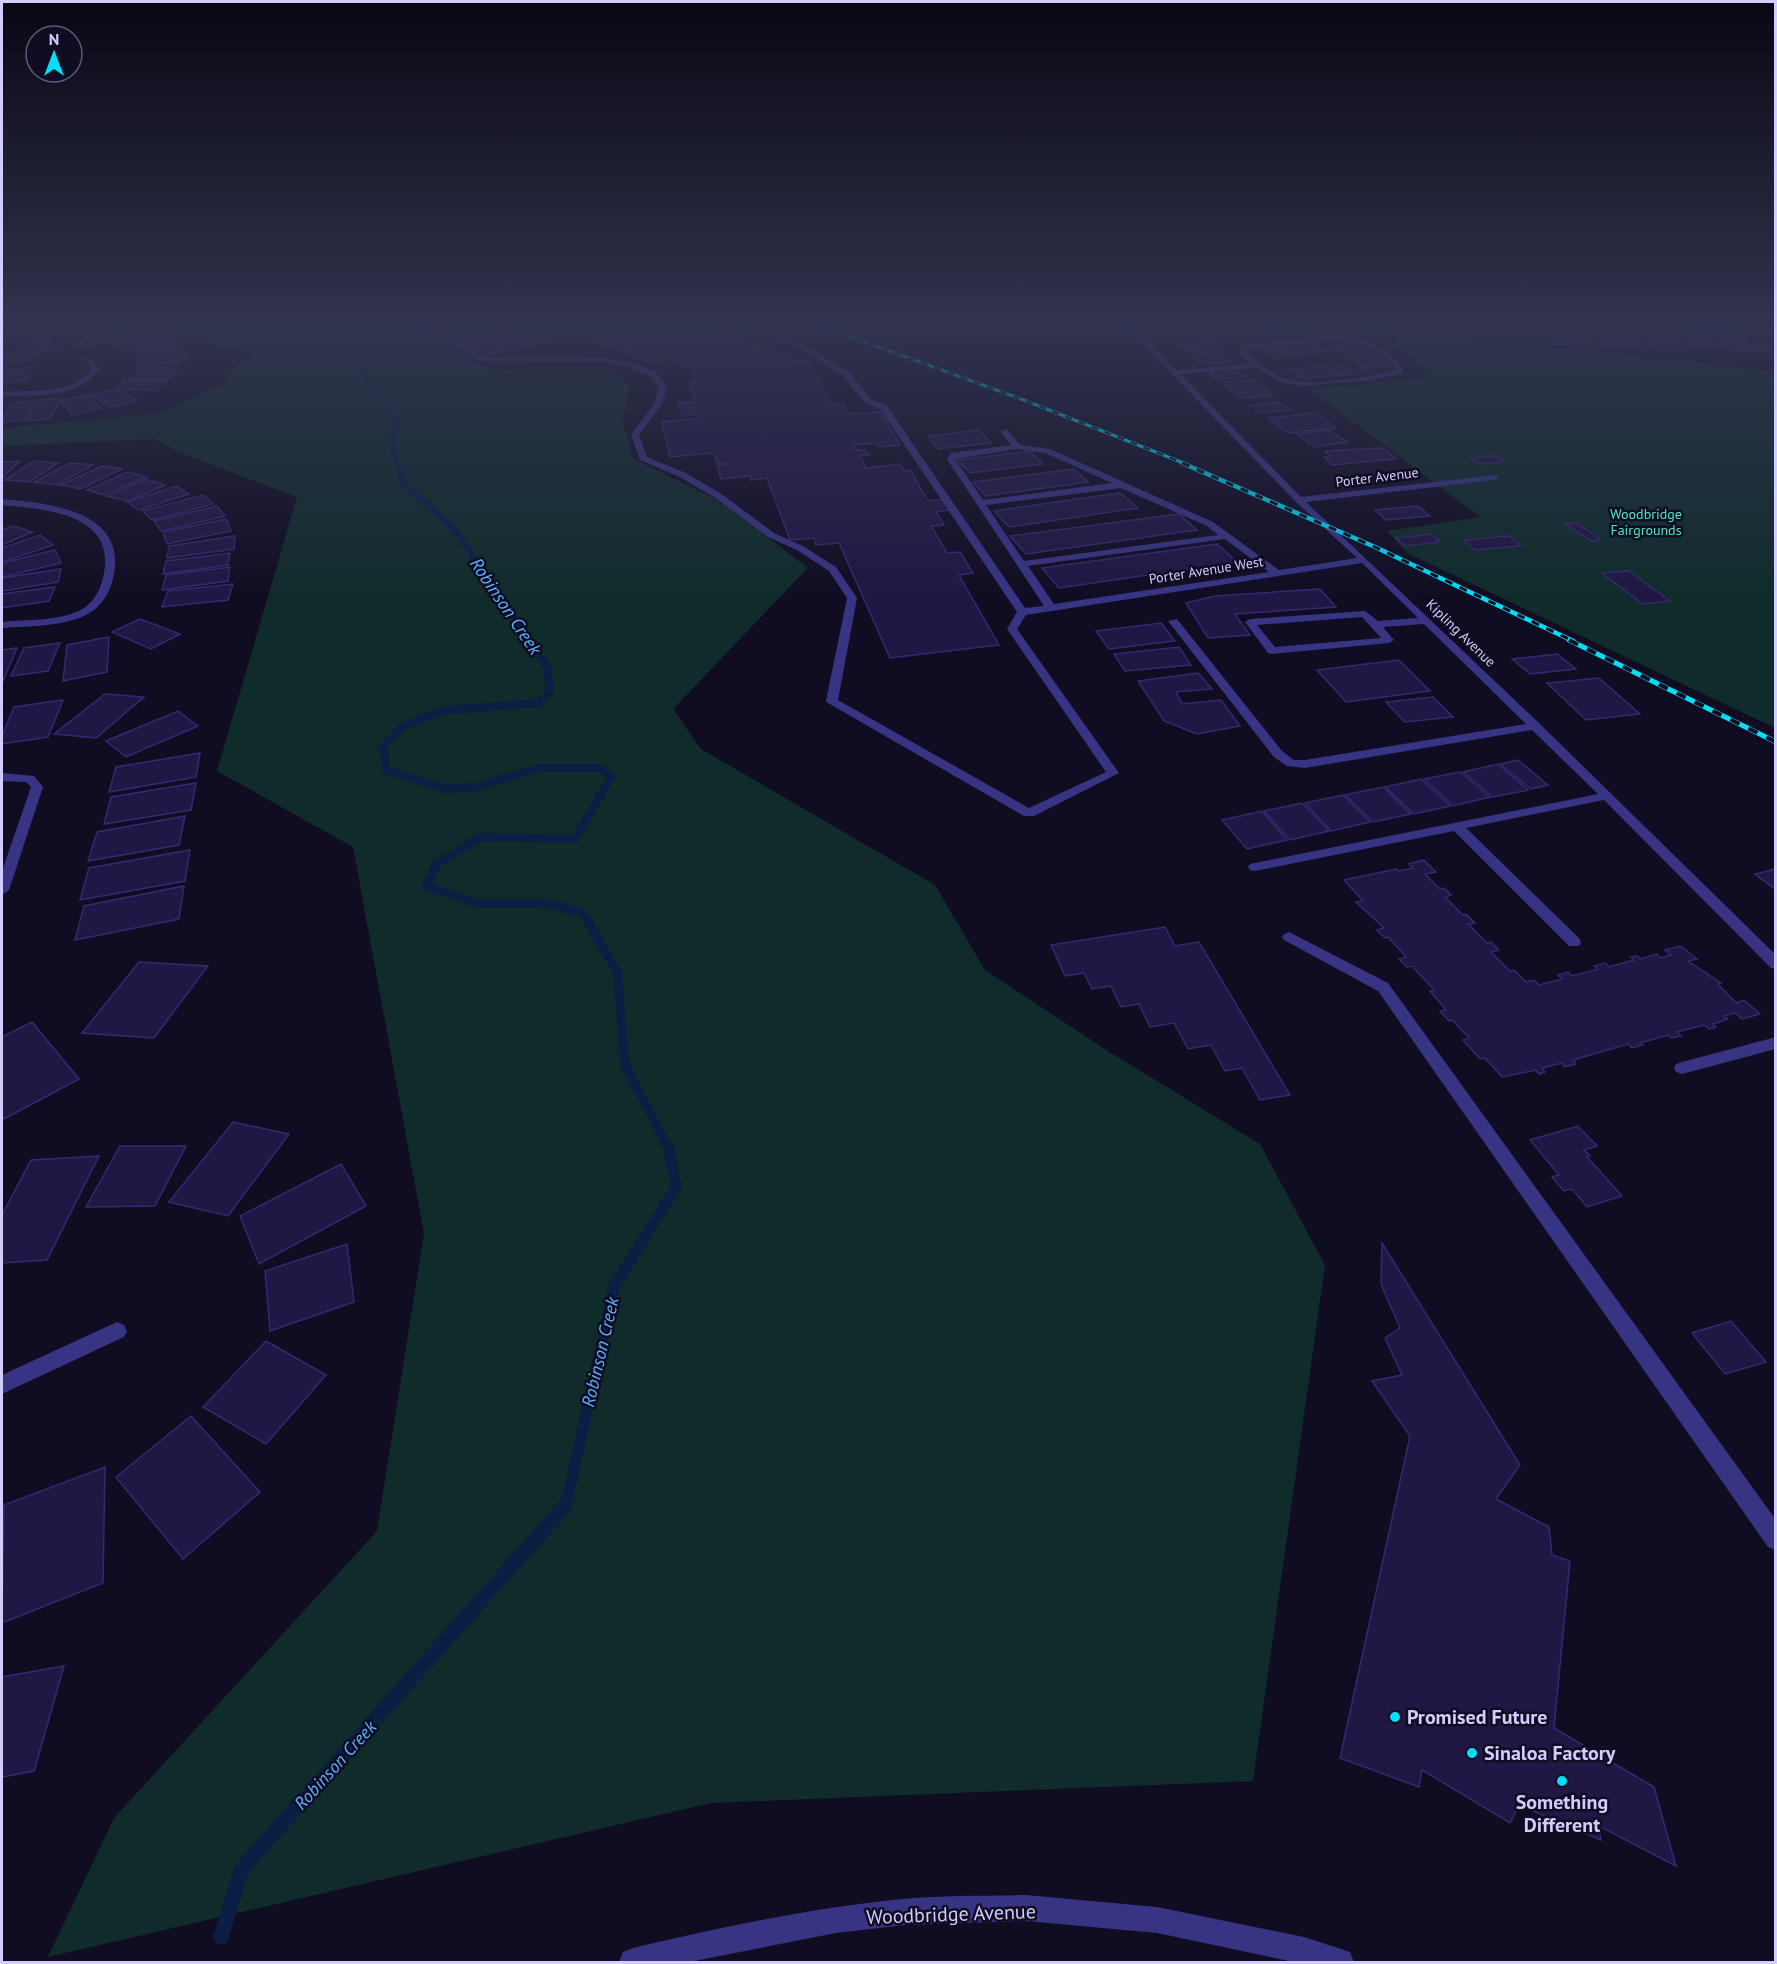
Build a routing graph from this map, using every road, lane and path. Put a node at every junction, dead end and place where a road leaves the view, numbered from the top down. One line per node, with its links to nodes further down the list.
1 (649, 416): 16 (street)
2 (889, 416): 16 (street)
3 (1216, 416): 8 (street, Kipling Avenue)
4 (1004, 431): 5 (street)
5 (1017, 447): 7 (street); 10 (street)
6 (1494, 477): 8 (street, Porter Avenue)
7 (1122, 484): 10 (street); 11 (street)
8 (1299, 500): 12 (street, Kipling Avenue)
9 (2, 502): 20 (street)
10 (981, 503): 13 (street)
11 (1228, 536): 13 (street); 14 (street)
12 (1364, 560): 14 (street, Porter Avenue West); 18 (street, Kipling Avenue)
13 (1022, 564): 15 (street)
14 (1277, 573): 15 (street, Porter Avenue West)
15 (1051, 608): 16 (street, Porter Avenue West)
16 (1022, 612)
17 (1173, 621): 21 (street)
18 (1427, 621): 19 (street); 21 (street, Kipling Avenue)
19 (1375, 624): 19 (street)
20 (2, 625)
21 (1536, 726): 23 (street, Kipling Avenue)
22 (2, 777): 26 (street)
23 (1607, 796): 24 (street); 29 (street, Kipling Avenue)
24 (1457, 827): 25 (street); 28 (street)
25 (1256, 867)
26 (2, 890)
27 (1289, 937): 34 (street)
28 (1574, 942)
29 (1776, 964)
30 (1776, 1043): 31 (street)
31 (1682, 1068)
32 (117, 1331): 33 (street)
33 (2, 1385)
34 (1776, 1539)
35 (633, 1962): 36 (street, Woodbridge Avenue)
36 (1340, 1962)

